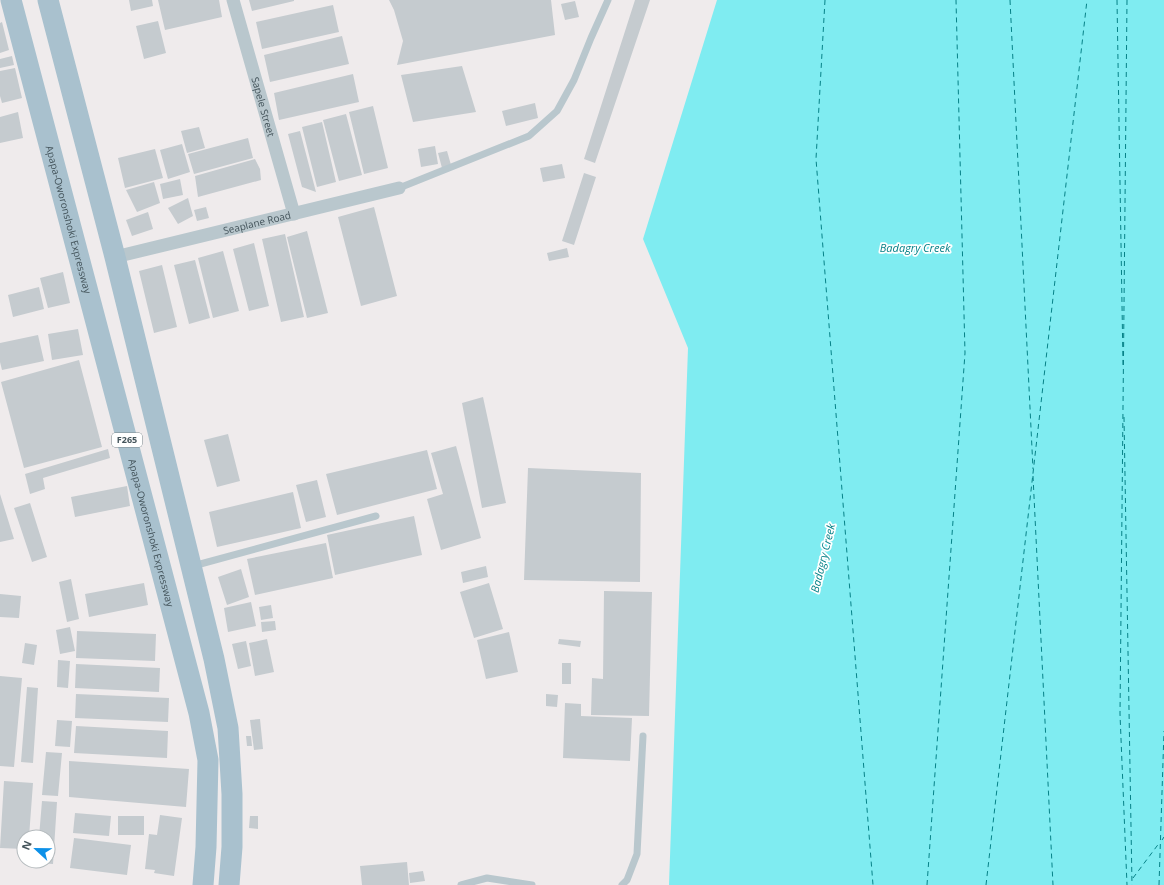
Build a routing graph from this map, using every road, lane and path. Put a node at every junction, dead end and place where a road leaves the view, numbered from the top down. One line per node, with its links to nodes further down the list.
1 (11, 0): 11 (main road, Apapa-Oworonshoki Expressway / F265)
2 (48, 0): 7 (main road)
3 (233, 0): 6 (street, Sapele Street)
4 (608, 0): 5 (lane)
5 (399, 188): 6 (street, Seaplane Road)
6 (294, 214): 7 (street, Seaplane Road)
7 (115, 257): 9 (main road)
8 (376, 516): 9 (lane)
9 (191, 566): 12 (main road)
10 (643, 736): 15 (lane)
11 (203, 885)
12 (229, 885)
13 (461, 885): 14 (lane)
14 (532, 885)
15 (622, 885)

